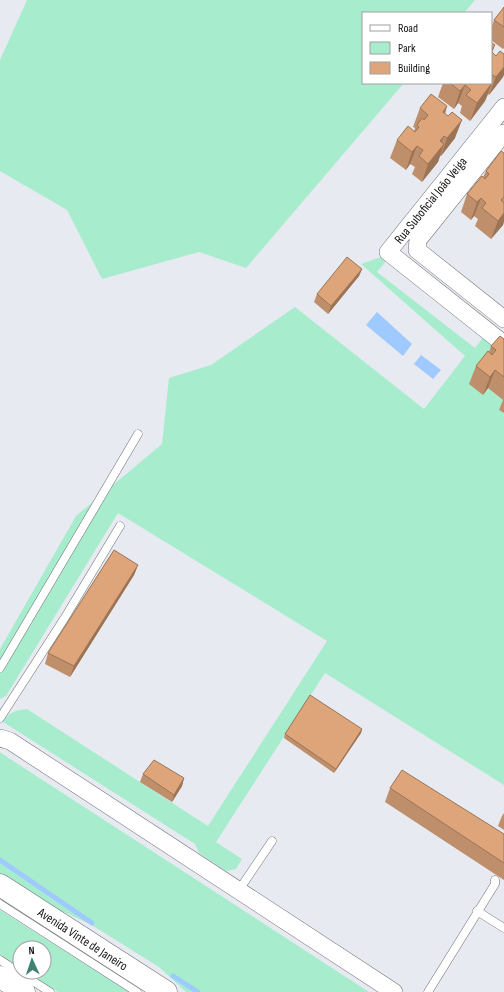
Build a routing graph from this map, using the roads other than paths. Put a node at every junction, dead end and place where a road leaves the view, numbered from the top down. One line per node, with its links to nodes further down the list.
1 (504, 107): 4 (street, Rua Suboficial João Veiga)
2 (504, 133): 3 (street, Rua Suboficial João Veiga)
3 (504, 320)
4 (504, 344)
5 (138, 434): 7 (lane)
6 (120, 526): 8 (lane)
7 (0, 668)
8 (0, 718)
9 (0, 738): 13 (street)
10 (272, 841): 13 (lane)
11 (495, 880): 15 (lane)
12 (0, 885): 22 (street, Avenida Vinte de Janeiro)
13 (239, 890): 23 (street)
14 (0, 904): 21 (lane)
15 (478, 911): 16 (lane); 24 (lane)
16 (504, 928)
17 (0, 960): 20 (lane)
18 (0, 977): 19 (street)
19 (24, 992)
20 (50, 992)
21 (137, 992)
22 (166, 992)
23 (394, 992)
24 (428, 992)

